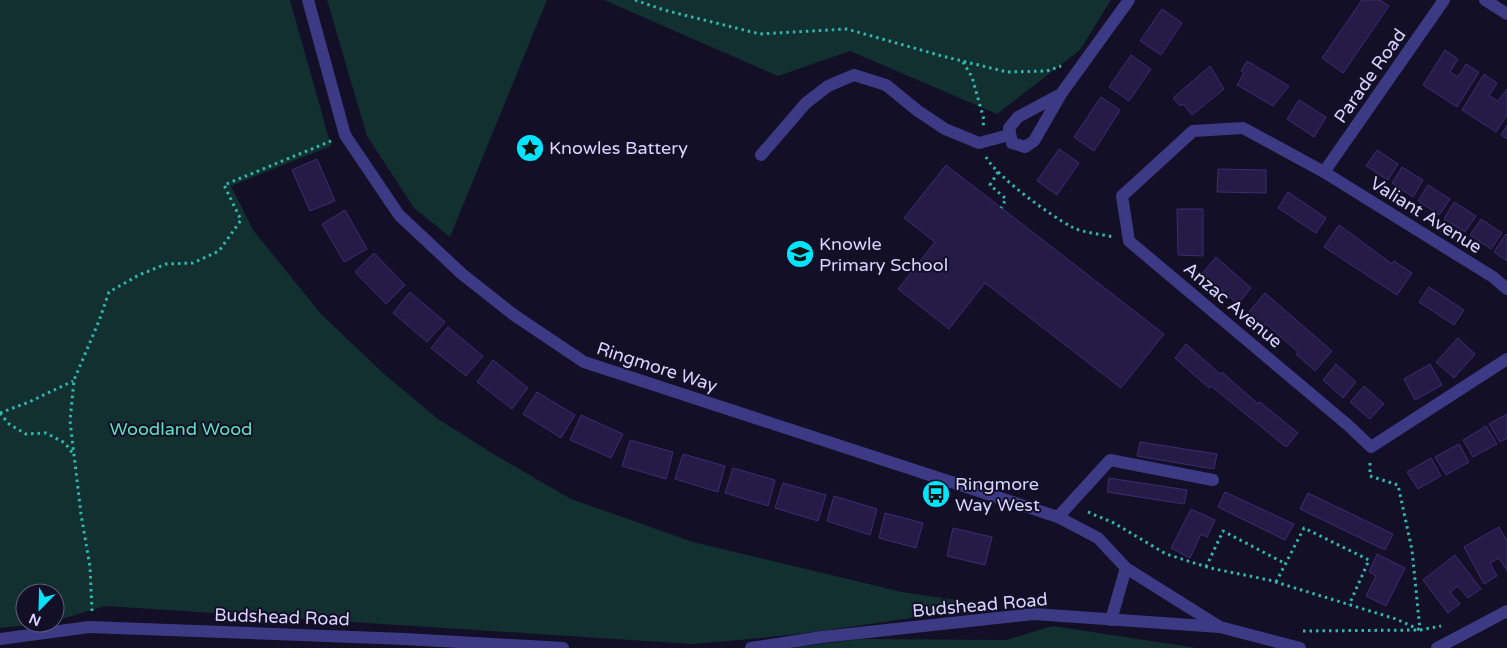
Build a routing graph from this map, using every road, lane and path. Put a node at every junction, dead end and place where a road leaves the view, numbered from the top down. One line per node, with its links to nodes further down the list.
1 (308, 0): 10 (street, Ringmore Way)
2 (636, 0): 7 (path)
3 (1129, 0): 8 (street)
4 (1444, 0): 15 (street, Parade Road)
5 (1485, 0): 6 (street)
6 (1507, 14)
7 (962, 61): 8 (path); 12 (path)
8 (1083, 67): 9 (street)
9 (1061, 94): 11 (street); 11 (street)
10 (345, 135): 20 (path); 26 (street, Ringmore Way)
11 (1009, 135): 12 (street)
12 (979, 143): 13 (street); 14 (path)
13 (761, 155)
14 (998, 172): 16 (path); 17 (path)
15 (1324, 172): 17 (street, Valiant Avenue); 18 (street, Valiant Avenue)
16 (1001, 208)
17 (1128, 241): 22 (street, Anzac Avenue)
18 (1507, 289)
19 (1507, 359): 22 (street)
20 (74, 380): 21 (path); 23 (path)
21 (0, 413): 23 (path)
22 (1371, 447): 36 (path)
23 (74, 455): 34 (path)
24 (1213, 480): 25 (street)
25 (1069, 505): 26 (street); 28 (path)
26 (1058, 517): 29 (street, Ringmore Way)
27 (1286, 564): 28 (path); 30 (path); 31 (path)
28 (1206, 567): 30 (path)
29 (1126, 568): 33 (street); 35 (street, Ringmore Way)
30 (1276, 582): 31 (path)
31 (1349, 605): 36 (path)
32 (1507, 612): 42 (street)
33 (1111, 620): 35 (street, Budshead Road); 40 (street, Budshead Road)
34 (95, 627): 38 (street, Budshead Road); 39 (street, Budshead Road)
35 (1220, 627): 41 (street, Budshead Road)
36 (1420, 630): 37 (path)
37 (1301, 631)
38 (0, 639)
39 (563, 648)
40 (752, 648)
41 (1300, 648)
42 (1438, 648)

